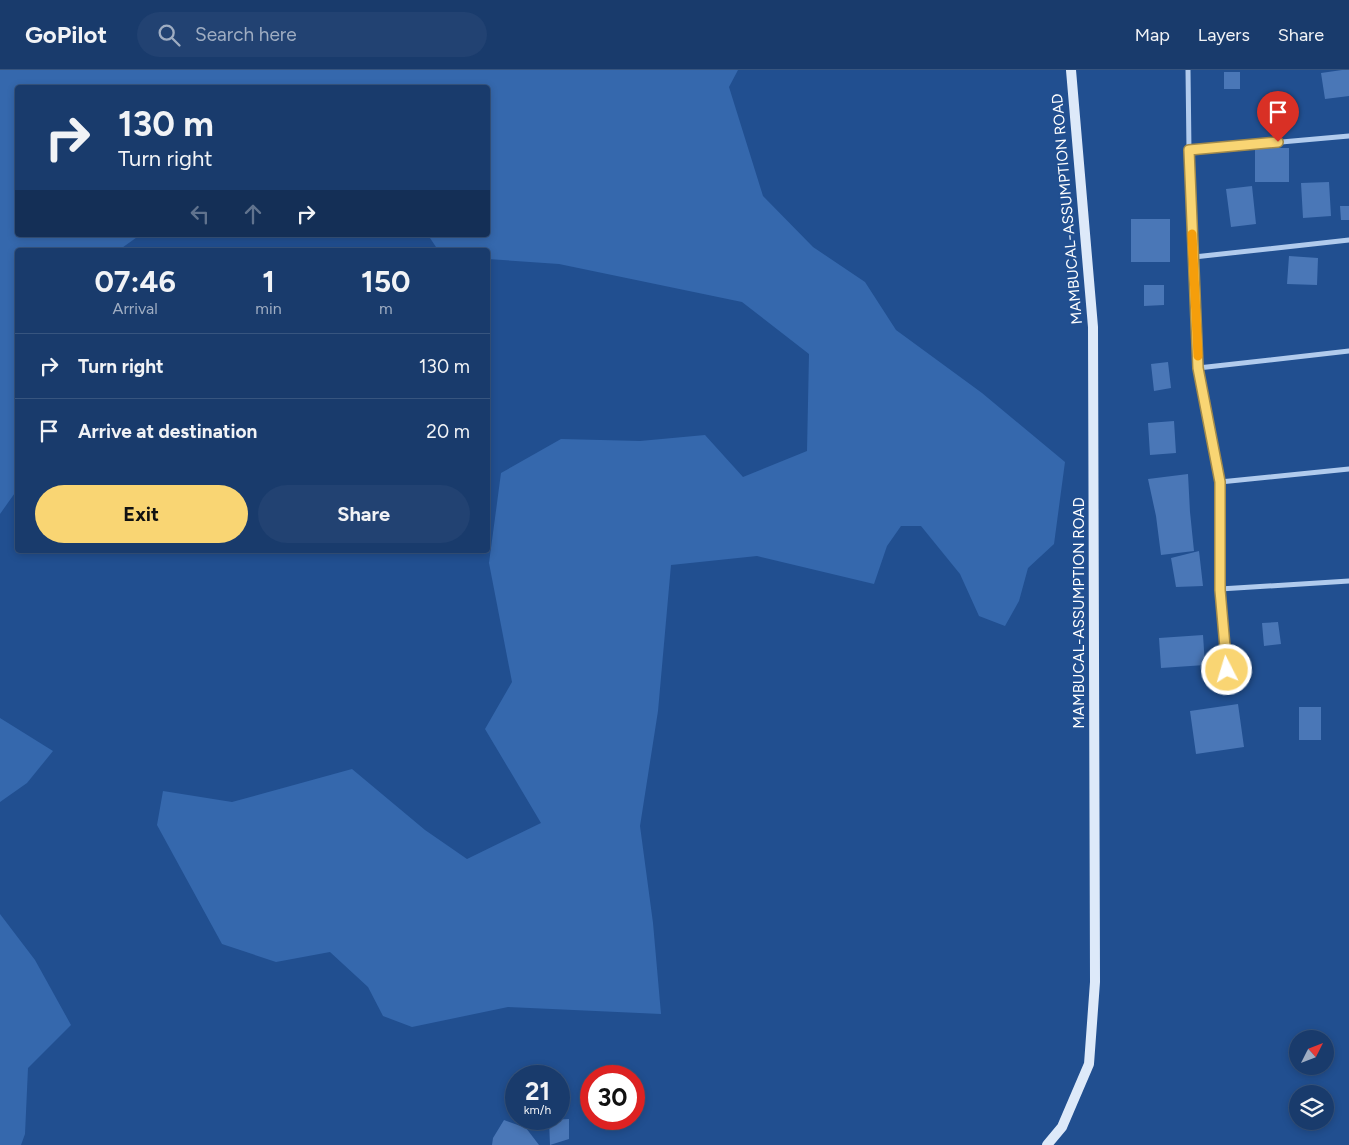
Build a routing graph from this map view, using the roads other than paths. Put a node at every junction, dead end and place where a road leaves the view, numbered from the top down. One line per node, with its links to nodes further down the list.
1 (1071, 70): 14 (street, MAMBUCAL-ASSUMPTION ROAD)
2 (1188, 70): 4 (street)
3 (1349, 136): 4 (street)
4 (1189, 150): 6 (street)
5 (1349, 240): 6 (street)
6 (1194, 257): 8 (street)
7 (1349, 351): 8 (street)
8 (1198, 368): 10 (street)
9 (1349, 469): 10 (street)
10 (1220, 482): 12 (street)
11 (1349, 581): 12 (street)
12 (1220, 590): 13 (street)
13 (1227, 670)
14 (1047, 1145)

